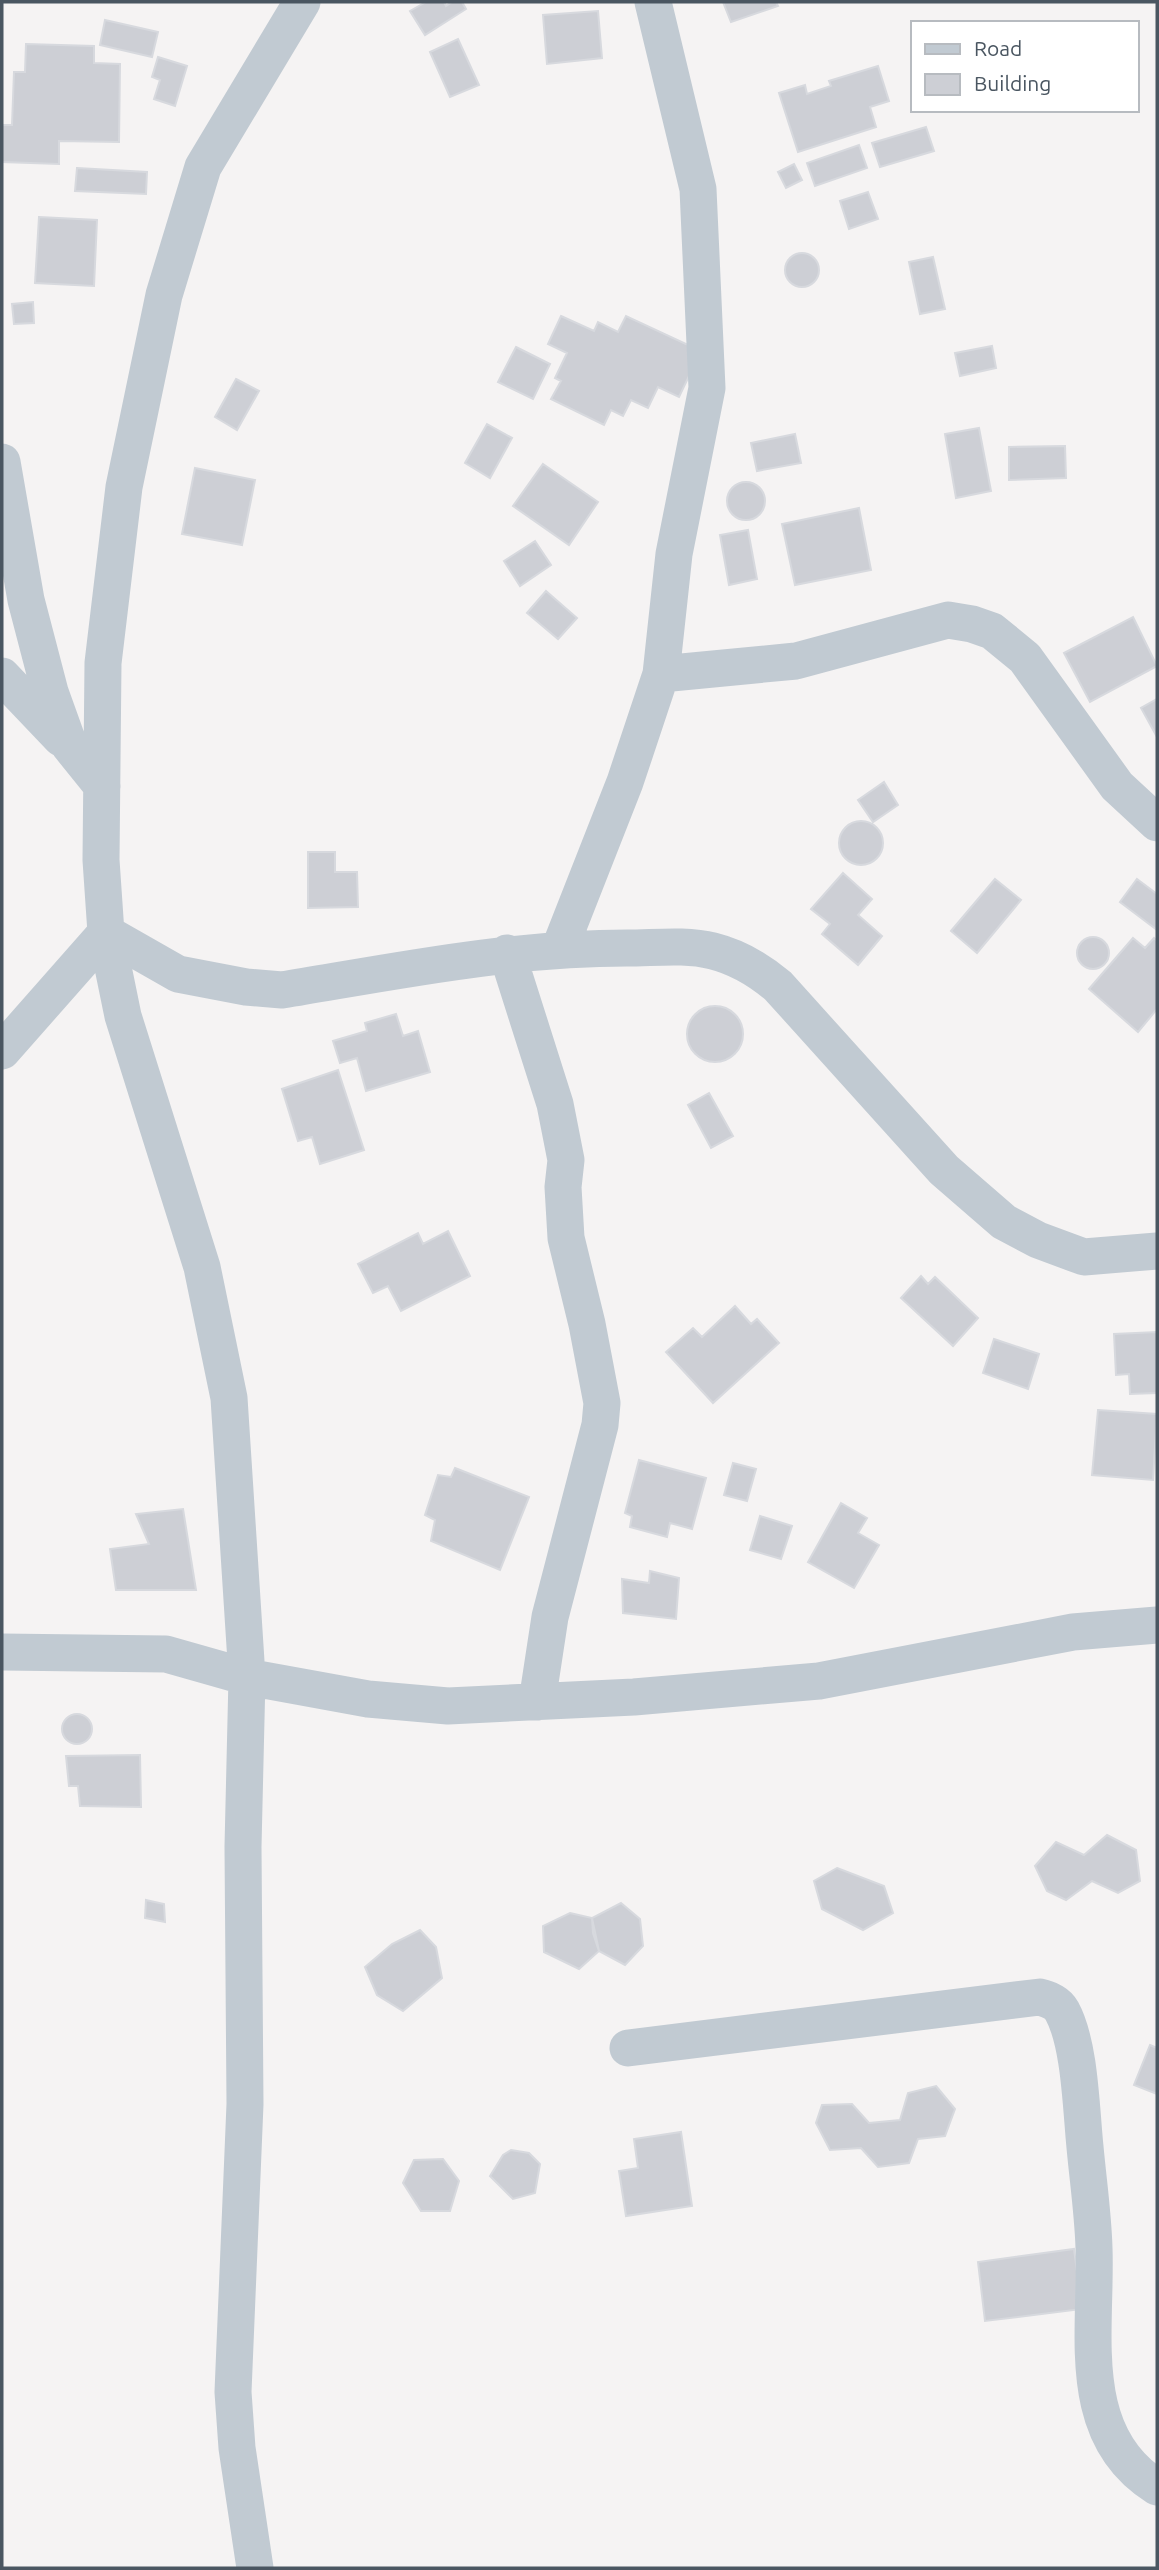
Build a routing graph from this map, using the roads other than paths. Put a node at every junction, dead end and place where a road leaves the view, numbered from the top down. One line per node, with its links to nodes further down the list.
1 (302, 2): 7 (street)
2 (653, 2): 4 (street)
3 (2, 462): 6 (street)
4 (661, 674): 8 (street); 10 (street)
5 (2, 676): 6 (street)
6 (69, 746): 7 (street)
7 (102, 786): 9 (street)
8 (1157, 823)
9 (106, 933): 11 (street); 12 (street); 16 (street)
10 (559, 950): 11 (street); 13 (street)
11 (507, 953): 17 (street)
12 (2, 1051)
13 (1157, 1251)
14 (1157, 1625): 17 (street)
15 (2, 1652): 16 (street)
16 (247, 1677): 17 (street); 20 (street)
17 (537, 1702)
18 (628, 2048): 19 (street)
19 (1157, 2487)
20 (255, 2568)

